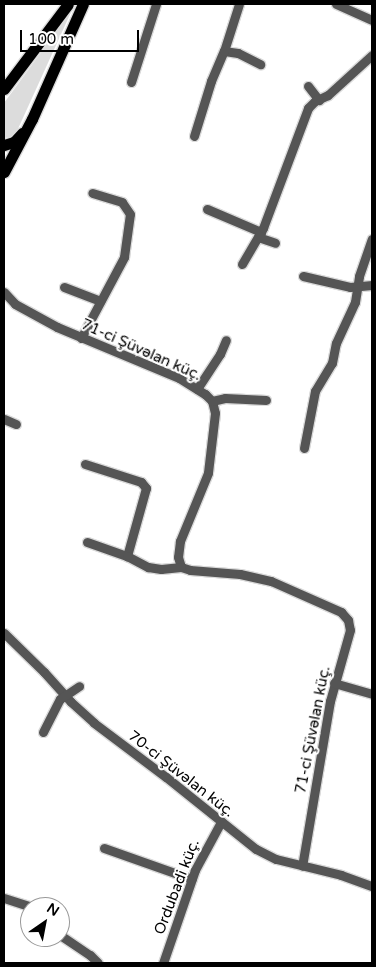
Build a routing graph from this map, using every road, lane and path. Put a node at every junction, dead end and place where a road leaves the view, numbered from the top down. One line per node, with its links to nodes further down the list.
1 (68, 4): 12 (main road)
2 (83, 4): 14 (main road)
3 (156, 4): 10 (street)
4 (239, 4): 7 (street)
5 (336, 4): 6 (street)
6 (372, 20)
7 (224, 51): 9 (street); 15 (street)
8 (372, 55): 13 (street)
9 (260, 64)
10 (131, 82)
11 (308, 86): 13 (street)
12 (4, 89)
13 (319, 100): 20 (street)
14 (32, 119): 16 (main road); 17 (main road)
15 (194, 136)
16 (4, 145)
17 (4, 172)
18 (92, 193): 29 (street)
19 (207, 209): 20 (street)
20 (259, 234): 22 (street); 23 (street)
21 (372, 239): 27 (street)
22 (275, 243)
23 (242, 264)
24 (303, 276): 27 (street)
25 (372, 285): 27 (street)
26 (64, 286): 29 (street)
27 (358, 286): 38 (street)
28 (7, 296): 30 (street); 31 (street, 71-ci Şüvəlan küç.)
29 (100, 301): 31 (street)
30 (4, 308)
31 (81, 338): 33 (street, 71-ci Şüvəlan küç.)
32 (226, 340): 33 (street)
33 (197, 389): 35 (street, 71-ci Şüvəlan küç.)
34 (266, 400): 35 (street)
35 (212, 401): 42 (street)
36 (4, 420): 37 (street)
37 (16, 424)
38 (304, 448)
39 (85, 464): 41 (street)
40 (87, 542): 41 (street, 71-ci Şüvəlan küç.)
41 (127, 556): 42 (street, 71-ci Şüvəlan küç.)
42 (180, 567): 44 (street, 71-ci Şüvəlan küç.)
43 (4, 633): 47 (street, 70-ci Şüvəlan küç.)
44 (334, 683): 46 (street); 51 (street, 71-ci Şüvəlan küç.)
45 (79, 686): 47 (street)
46 (372, 694)
47 (64, 695): 48 (street); 49 (street, 70-ci Şüvəlan küç.)
48 (43, 732)
49 (221, 822): 51 (street, 70-ci Şüvəlan küç.); 52 (street, Ordubadi küç.)
50 (104, 848): 52 (street)
51 (302, 866): 53 (street, 70-ci Şüvəlan küç.)
52 (192, 879): 58 (street, Ordubadi küç.)
53 (372, 886)
54 (4, 898): 55 (street)
55 (20, 903)
56 (70, 942): 57 (street)
57 (98, 963)
58 (163, 963)

